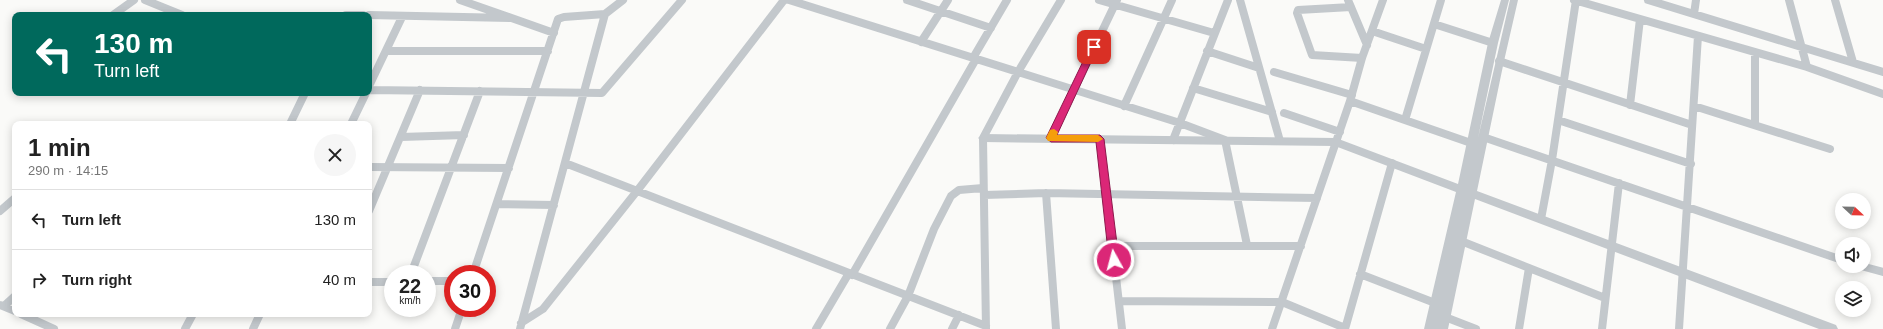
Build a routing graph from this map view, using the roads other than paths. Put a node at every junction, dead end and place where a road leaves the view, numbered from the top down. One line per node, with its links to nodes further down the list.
1 (134, 0): 27 (street)
2 (145, 0): 28 (street)
3 (460, 0): 34 (street)
4 (623, 0): 30 (street)
5 (682, 0): 69 (street)
6 (784, 0): 108 (street)
7 (789, 0): 43 (street)
8 (907, 0): 29 (street)
9 (948, 0): 29 (street)
10 (1007, 0): 38 (street)
11 (1061, 0): 58 (street)
12 (1099, 0): 25 (street)
13 (1172, 0): 35 (street)
14 (1228, 0): 41 (street)
15 (1240, 0): 57 (street)
16 (1383, 0): 39 (street)
17 (1441, 0): 37 (street)
18 (1506, 0): 44 (street)
19 (1514, 0): 54 (street)
20 (1575, 0): 36 (street); 62 (street)
21 (1648, 0): 31 (street)
22 (1696, 0): 31 (street)
23 (1789, 0): 46 (street)
24 (1835, 0): 55 (street)
25 (1116, 2): 35 (street); 66 (street)
26 (1350, 3): 45 (street); 52 (street)
27 (117, 12)
28 (175, 12)
29 (940, 12): 38 (street); 43 (street)
30 (605, 14): 40 (street); 69 (street)
31 (1694, 14): 46 (street)
32 (372, 15): 33 (street)
33 (402, 16): 34 (street); 48 (street)
34 (512, 18): 40 (street)
35 (1163, 18): 41 (street); 75 (street)
36 (1640, 19): 42 (street); 74 (street)
37 (1434, 24): 44 (street); 47 (street)
38 (990, 28): 53 (street)
39 (1372, 31): 45 (street); 47 (street)
40 (554, 33): 49 (street)
41 (1214, 33): 50 (street)
42 (1698, 36): 51 (street); 76 (street)
43 (921, 42): 53 (street)
44 (1493, 43): 97 (street)
45 (1367, 45): 52 (street)
46 (1802, 47): 55 (street); 56 (street)
47 (1426, 49): 79 (street)
48 (386, 51): 49 (street); 61 (street)
49 (548, 51): 68 (street)
50 (1207, 51): 57 (street); 63 (street)
51 (1755, 52): 56 (street); 85 (street)
52 (1362, 58): 73 (street)
53 (975, 59): 58 (street); 134 (street)
54 (1499, 62): 62 (street); 91 (street)
55 (1853, 62): 60 (street)
56 (1807, 67): 70 (street)
57 (1259, 68): 77 (street)
58 (1018, 72): 66 (street); 89 (street)
59 (1274, 72): 73 (street)
60 (1883, 72)
61 (372, 80)
62 (1563, 83): 74 (street); 80 (street)
63 (1193, 88): 77 (street); 83 (street)
64 (372, 90): 65 (street)
65 (420, 90): 67 (street); 88 (street)
66 (1073, 90): 75 (street); 90 (street)
67 (480, 91): 68 (street); 87 (street)
68 (534, 92): 69 (street); 106 (street)
69 (585, 93): 101 (street)
70 (1883, 94)
71 (304, 96): 81 (street)
72 (365, 96): 82 (street)
73 (1351, 98): 79 (street); 86 (street)
74 (1630, 105): 84 (street)
75 (1124, 106): 83 (street)
76 (1694, 106): 84 (street); 85 (street)
77 (1272, 112): 95 (street)
78 (1284, 113): 86 (street)
79 (1405, 120): 97 (street)
80 (1558, 120): 99 (street); 102 (street)
81 (291, 121)
82 (352, 121)
83 (1180, 123): 93 (street); 94 (street)
84 (1692, 125): 102 (street)
85 (1755, 125): 98 (street)
86 (1340, 132): 96 (street)
87 (464, 135): 88 (street); 105 (street)
88 (400, 136): 104 (street)
89 (982, 138): 90 (street); 109 (street)
90 (1051, 138): 92 (street)
91 (1482, 138): 99 (street); 110 (street)
92 (1100, 139): 93 (street); 112 (street)
93 (1174, 140): 94 (street)
94 (1225, 140): 95 (street); 113 (street)
95 (1280, 141): 96 (street)
96 (1336, 142): 100 (street); 114 (street)
97 (1471, 143): 110 (street)
98 (1830, 149)
99 (1552, 160): 107 (street); 121 (street)
100 (1392, 163): 110 (street); 135 (street)
101 (565, 164): 108 (street); 118 (street)
102 (1691, 164): 119 (street)
103 (372, 167): 104 (street)
104 (388, 167): 105 (street); 116 (street)
105 (452, 167): 106 (street); 128 (street)
106 (509, 168): 117 (street)
107 (1619, 183): 119 (street); 126 (street)
108 (637, 191): 134 (street); 152 (street)
109 (984, 191): 111 (street); 138 (street); 153 (street)
110 (1466, 191): 121 (street); 122 (street); 143 (street)
111 (1046, 193): 112 (street); 162 (street)
112 (1106, 194): 113 (street); 124 (street)
113 (1237, 196): 114 (street); 123 (street)
114 (1317, 198): 125 (street)
115 (12, 201): 120 (street)
116 (372, 204)
117 (496, 204): 118 (street); 129 (street)
118 (554, 205): 152 (street)
119 (1688, 207): 127 (street); 133 (street)
120 (0, 211)
121 (1541, 219): 126 (street)
122 (1461, 241): 130 (street); 151 (street)
123 (1248, 245): 124 (street); 125 (street)
124 (1112, 246): 141 (street)
125 (1301, 246): 142 (street)
126 (1611, 246): 133 (street); 140 (street)
127 (1835, 258)
128 (414, 265)
129 (476, 265)
130 (1529, 268): 140 (street); 169 (street)
131 (1871, 269): 132 (street)
132 (1883, 272)
133 (1683, 273): 154 (street); 171 (street)
134 (850, 274): 138 (street); 159 (street)
135 (1360, 274): 143 (street); 165 (street)
136 (372, 282): 137 (street)
137 (384, 282)
138 (908, 296): 146 (street); 160 (street)
139 (12, 298): 144 (street)
140 (1605, 298): 170 (street)
141 (1119, 301): 142 (street); 163 (street)
142 (1282, 302): 164 (street); 165 (street)
143 (1436, 303): 166 (street)
144 (2, 305): 145 (street)
145 (12, 310)
146 (959, 315): 153 (street); 161 (street)
147 (28, 317): 155 (street)
148 (191, 317): 156 (street)
149 (259, 317): 157 (street)
150 (459, 317): 158 (street)
151 (1445, 317): 167 (street); 168 (street)
152 (520, 326)
153 (986, 328)
154 (1680, 328)
155 (54, 329)
156 (185, 329)
157 (253, 329)
158 (455, 329)
159 (816, 329)
160 (890, 329)
161 (952, 329)
162 (1056, 329)
163 (1122, 329)
164 (1272, 329)
165 (1345, 329)
166 (1430, 329)
167 (1442, 329)
168 (1476, 329)
169 (1518, 329)
170 (1602, 329)
171 (1832, 329)

